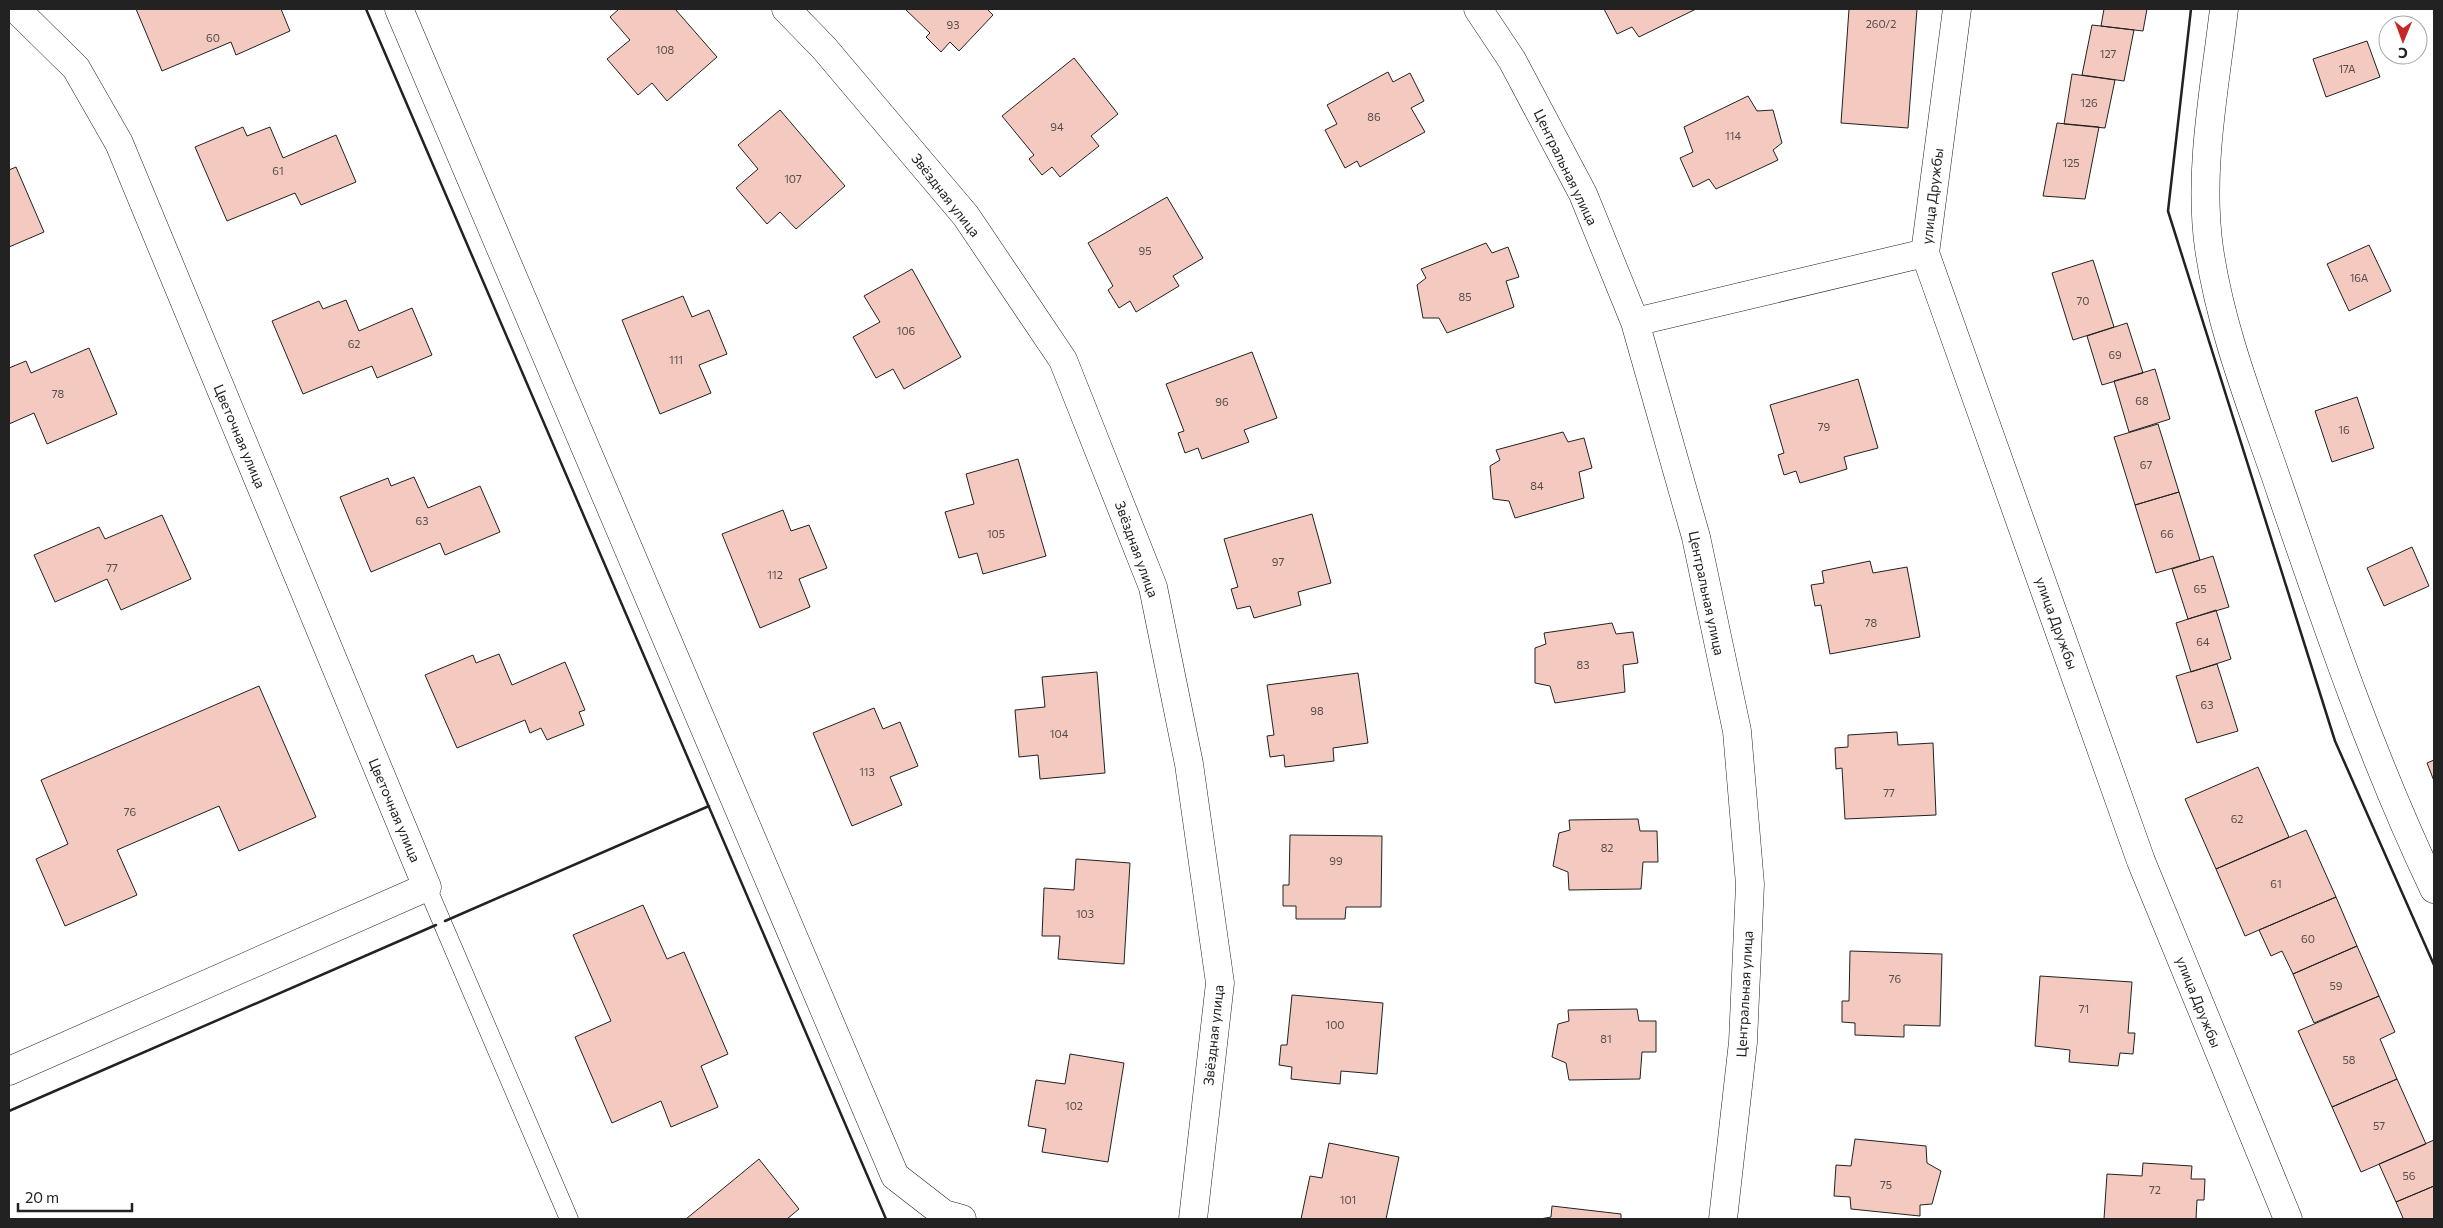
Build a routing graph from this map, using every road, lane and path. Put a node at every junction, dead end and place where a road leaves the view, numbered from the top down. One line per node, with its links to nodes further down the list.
1 (16, 9): 9 (street, Цветочная улица)
2 (399, 9): 13 (street)
3 (786, 9): 14 (street, Звёздная улица)
4 (1478, 9): 8 (street, Центральная улица)
5 (1957, 9): 7 (street, улица Дружбы)
6 (2224, 9): 10 (street)
7 (1925, 253): 8 (street); 16 (street, улица Дружбы)
8 (1635, 322): 15 (street, Центральная улица)
9 (427, 887): 11 (street); 12 (lane)
10 (2434, 889)
11 (9, 1071)
12 (569, 1219)
13 (962, 1219)
14 (1194, 1219)
15 (1723, 1219)
16 (2288, 1219)

